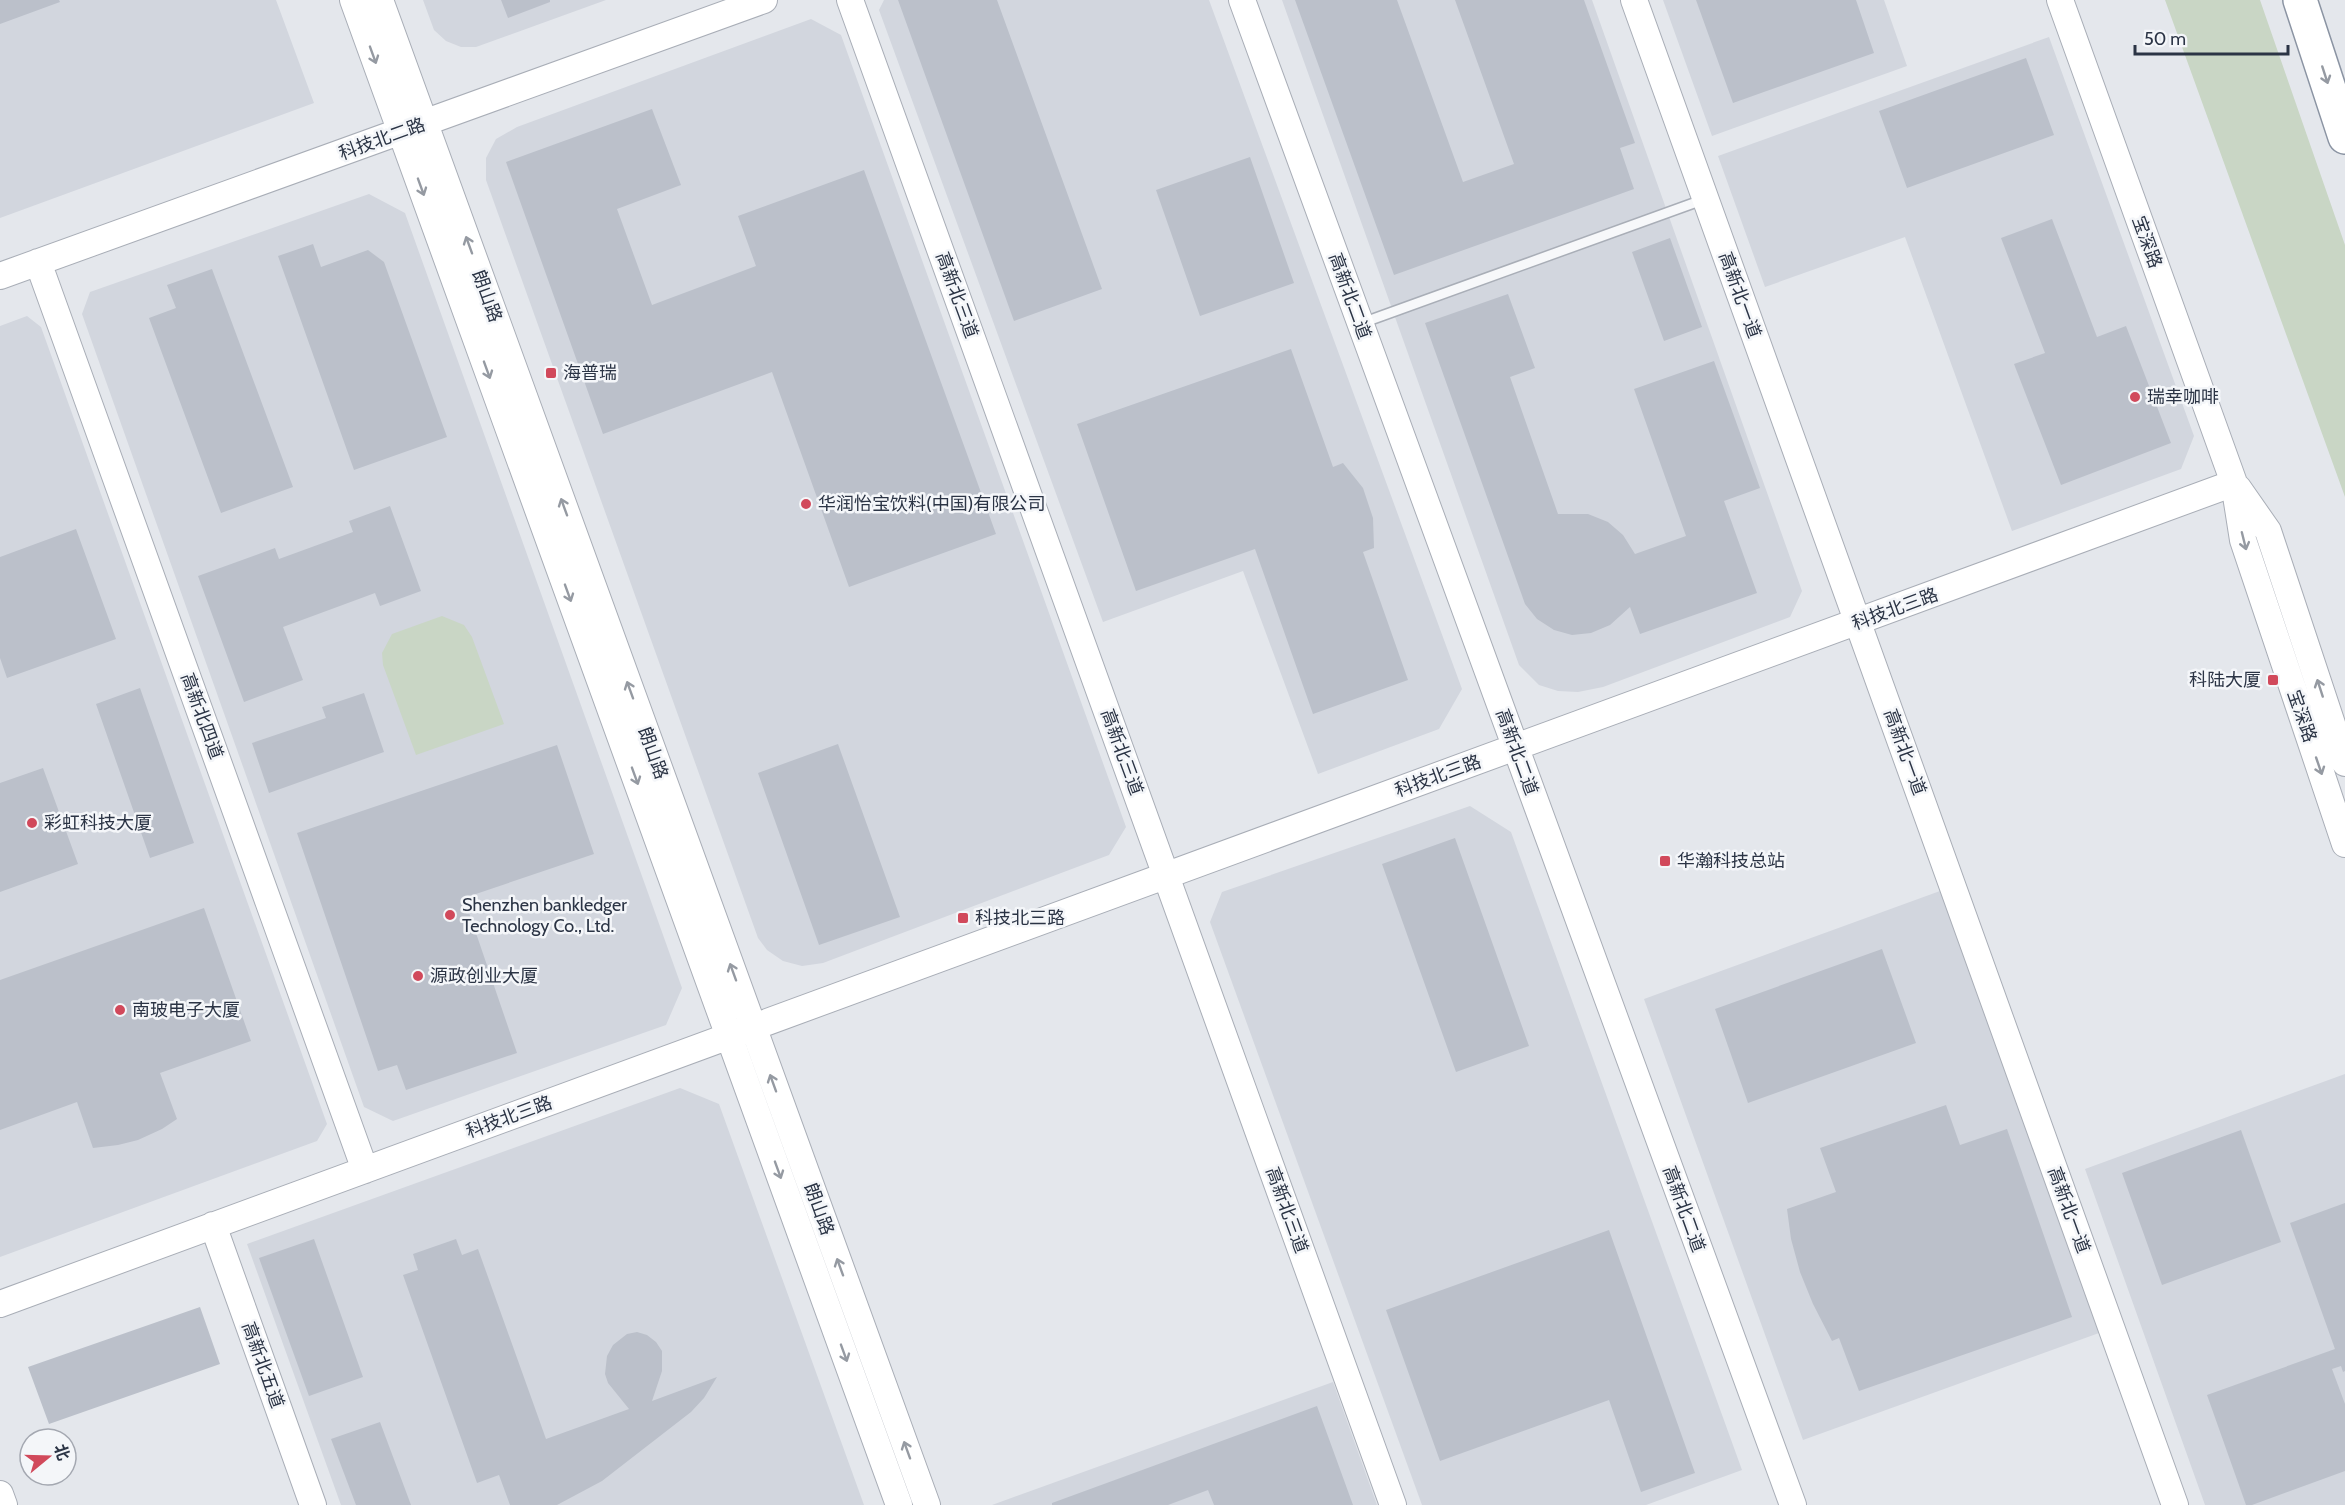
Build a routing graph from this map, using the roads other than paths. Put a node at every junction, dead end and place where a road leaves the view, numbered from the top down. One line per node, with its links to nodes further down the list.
1 (353, 0): 9 (street, 朗山路, one-way to 9)
2 (380, 0): 9 (street, 朗山路)
3 (764, 0): 9 (street, 科技北二路)
4 (850, 0): 20 (street, 高新北三道)
5 (1242, 0): 14 (street, 高新北二道)
6 (1634, 0): 11 (street, 高新北一道)
7 (2060, 0): 15 (street, 宝深路)
8 (2300, 0): 10 (highway, one-way to 10)
9 (413, 128): 12 (street, 科技北二路); 21 (street, 朗山路, one-way to 9); 22 (street, 朗山路, one-way to 22)
10 (2345, 137)
11 (1706, 199): 14 (lane); 16 (street, 高新北一道)
12 (38, 262): 13 (street, 科技北二路); 23 (street, 高新北四道)
13 (0, 276)
14 (1360, 323): 17 (street, 高新北二道)
15 (2234, 483): 16 (street, 科技北三路); 18 (street, 宝深路, one-way to 15); 19 (street, 宝深路, one-way to 19)
16 (1858, 622): 17 (street, 科技北三路); 33 (street, 高新北一道)
17 (1516, 748): 20 (street, 科技北三路); 32 (street, 高新北二道)
18 (2345, 763)
19 (2345, 844)
20 (1167, 876): 21 (street, 科技北三路); 31 (street, 高新北三道)
21 (753, 1027): 22 (street, 科技北三路); 30 (street, 朗山路, one-way to 21)
22 (729, 1036): 23 (street, 科技北三路); 29 (street, 朗山路, one-way to 29)
23 (365, 1170): 24 (street, 科技北三路)
24 (213, 1225): 25 (street, 科技北三路); 28 (street, 高新北五道)
25 (0, 1304)
26 (0, 1494): 27 (street)
27 (4, 1505)
28 (313, 1505)
29 (899, 1505)
30 (927, 1505)
31 (1393, 1505)
32 (1793, 1505)
33 (2175, 1505)

